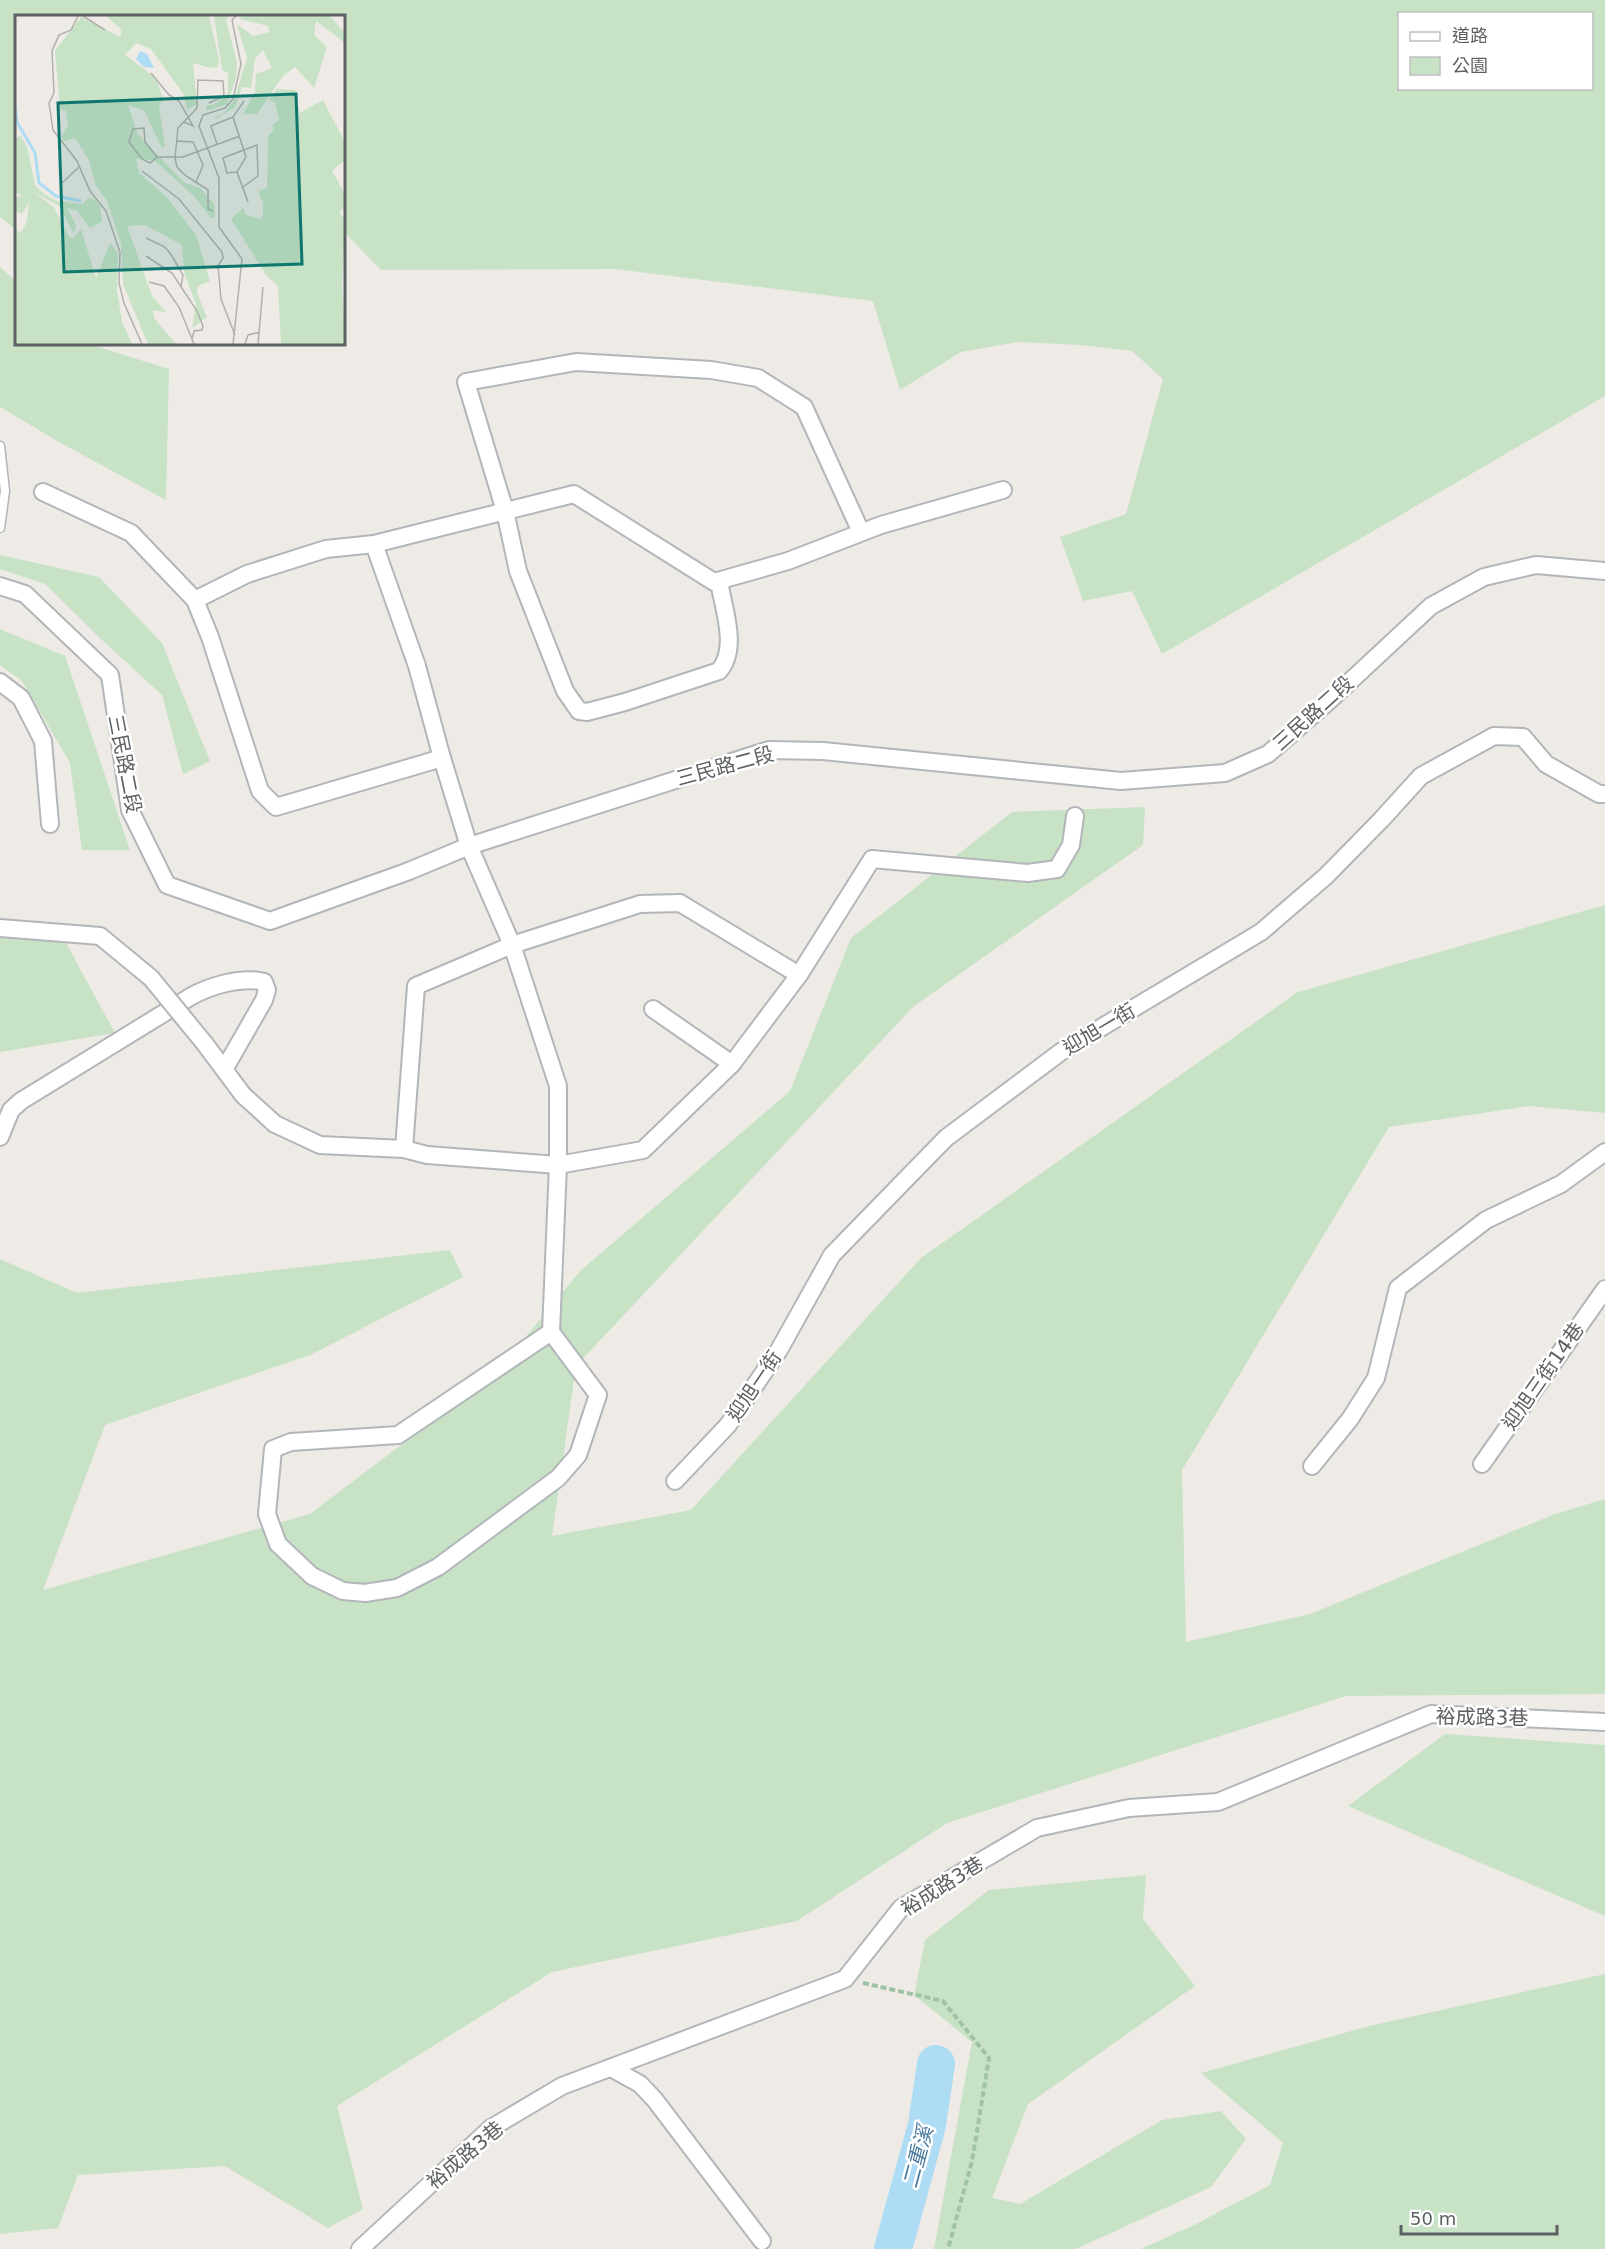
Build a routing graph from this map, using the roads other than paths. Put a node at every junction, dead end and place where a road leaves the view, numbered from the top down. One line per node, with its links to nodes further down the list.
1 (0, 446): 5 (lane)
2 (1003, 490): 6 (street)
3 (43, 492): 11 (street)
4 (505, 511): 6 (street); 7 (street); 9 (street); 9 (street)
5 (0, 528)
6 (861, 532): 9 (street)
7 (374, 544): 11 (street); 13 (street)
8 (1605, 571): 17 (street, 三民路二段)
9 (719, 581)
10 (0, 586): 17 (street, 三民路二段)
11 (195, 600): 13 (street)
12 (0, 682): 16 (street)
13 (442, 758): 17 (street)
14 (1605, 794): 32 (street, 迎旭一街)
15 (1075, 816): 20 (street)
16 (50, 824)
17 (469, 846): 19 (street)
18 (0, 928): 23 (street, bridge)
19 (512, 945): 20 (street); 25 (street); 27 (street)
20 (799, 975): 22 (street)
21 (653, 1009): 22 (street)
22 (732, 1065): 27 (street)
23 (225, 1068): 24 (street); 25 (street)
24 (0, 1137)
25 (404, 1149): 27 (street)
26 (1605, 1152): 31 (street)
27 (558, 1165): 29 (street)
28 (1605, 1289): 30 (street, 迎旭三街14巷)
29 (551, 1332): 29 (street)
30 (1482, 1464)
31 (1312, 1466)
32 (675, 1481)
33 (1605, 1722): 34 (street, 裕成路3巷)
34 (611, 2068): 35 (street); 36 (street, 裕成路3巷)
35 (762, 2241)
36 (360, 2249)

